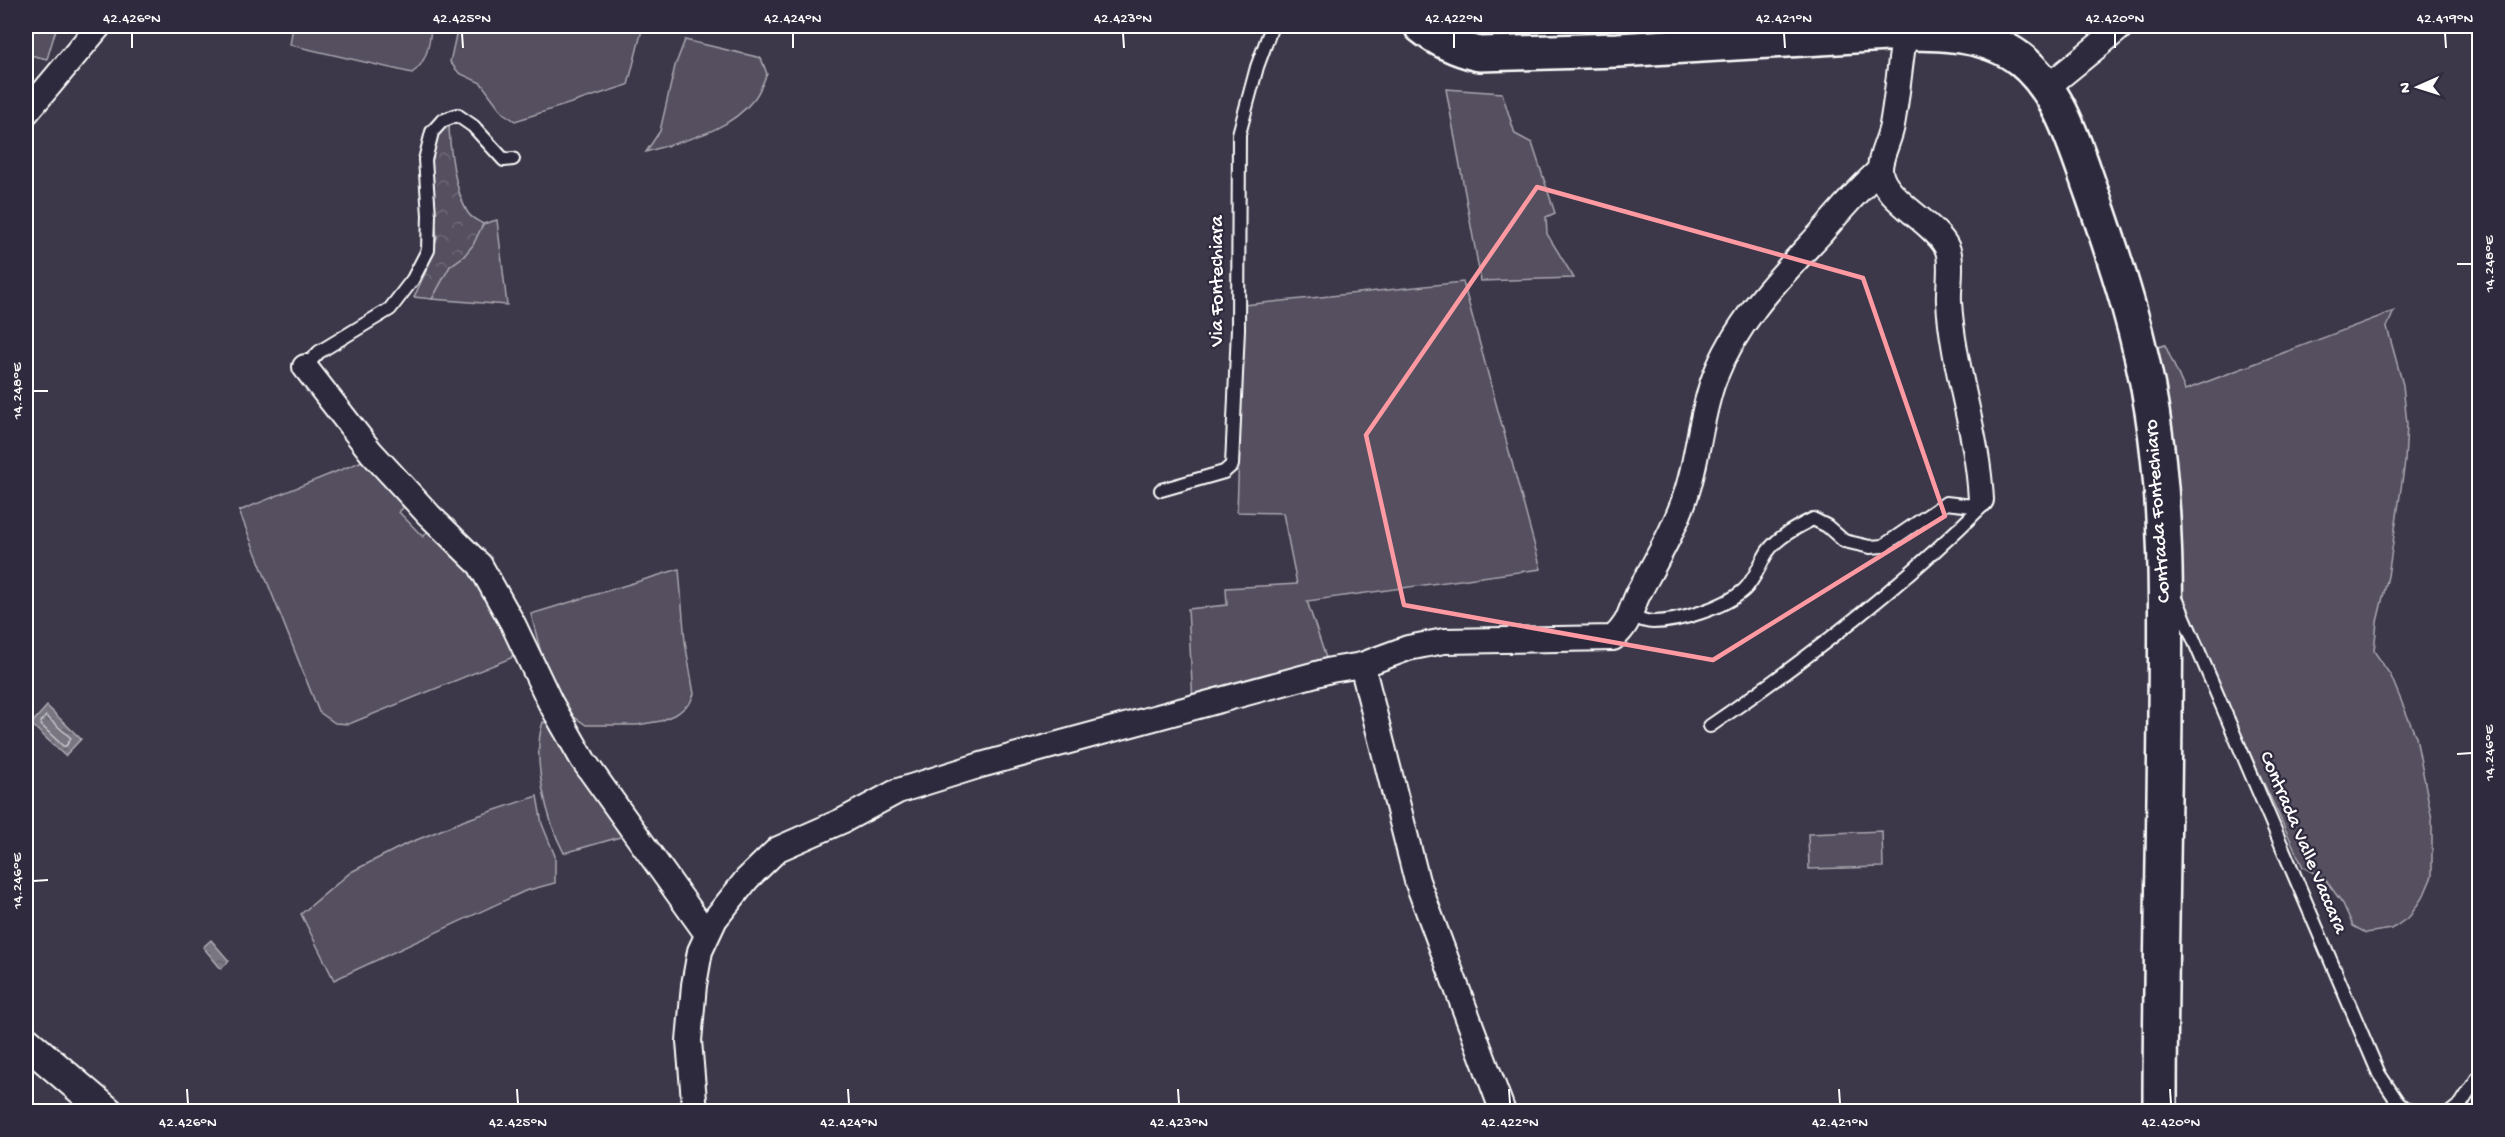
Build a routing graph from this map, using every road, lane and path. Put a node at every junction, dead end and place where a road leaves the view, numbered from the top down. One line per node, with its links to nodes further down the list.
1 (99, 26): 7 (street)
2 (1272, 26): 11 (lane, Via Fontechiara)
3 (1421, 26): 5 (main road, Contrada Fontechiaro)
4 (2122, 26): 6 (street)
5 (1905, 29): 6 (main road, Contrada Fontechiaro); 9 (street)
6 (2046, 88): 13 (main road, Contrada Fontechiaro)
7 (26, 113)
8 (513, 159): 10 (lane)
9 (1880, 170): 12 (street); 14 (street)
10 (305, 367): 17 (street)
11 (1161, 490)
12 (1981, 503): 14 (lane); 16 (lane)
13 (2166, 581): 23 (main road, Contrada Fontechiaro); 24 (lane, Contrada Valle Vaccara)
14 (1632, 615): 15 (street)
15 (1362, 665): 17 (street); 22 (street)
16 (1710, 726)
17 (706, 934): 21 (street)
18 (26, 1041): 20 (street)
19 (2480, 1074): 25 (lane)
20 (108, 1112)
21 (695, 1112)
22 (1503, 1112)
23 (2160, 1112)
24 (2412, 1112)
25 (2451, 1112)

